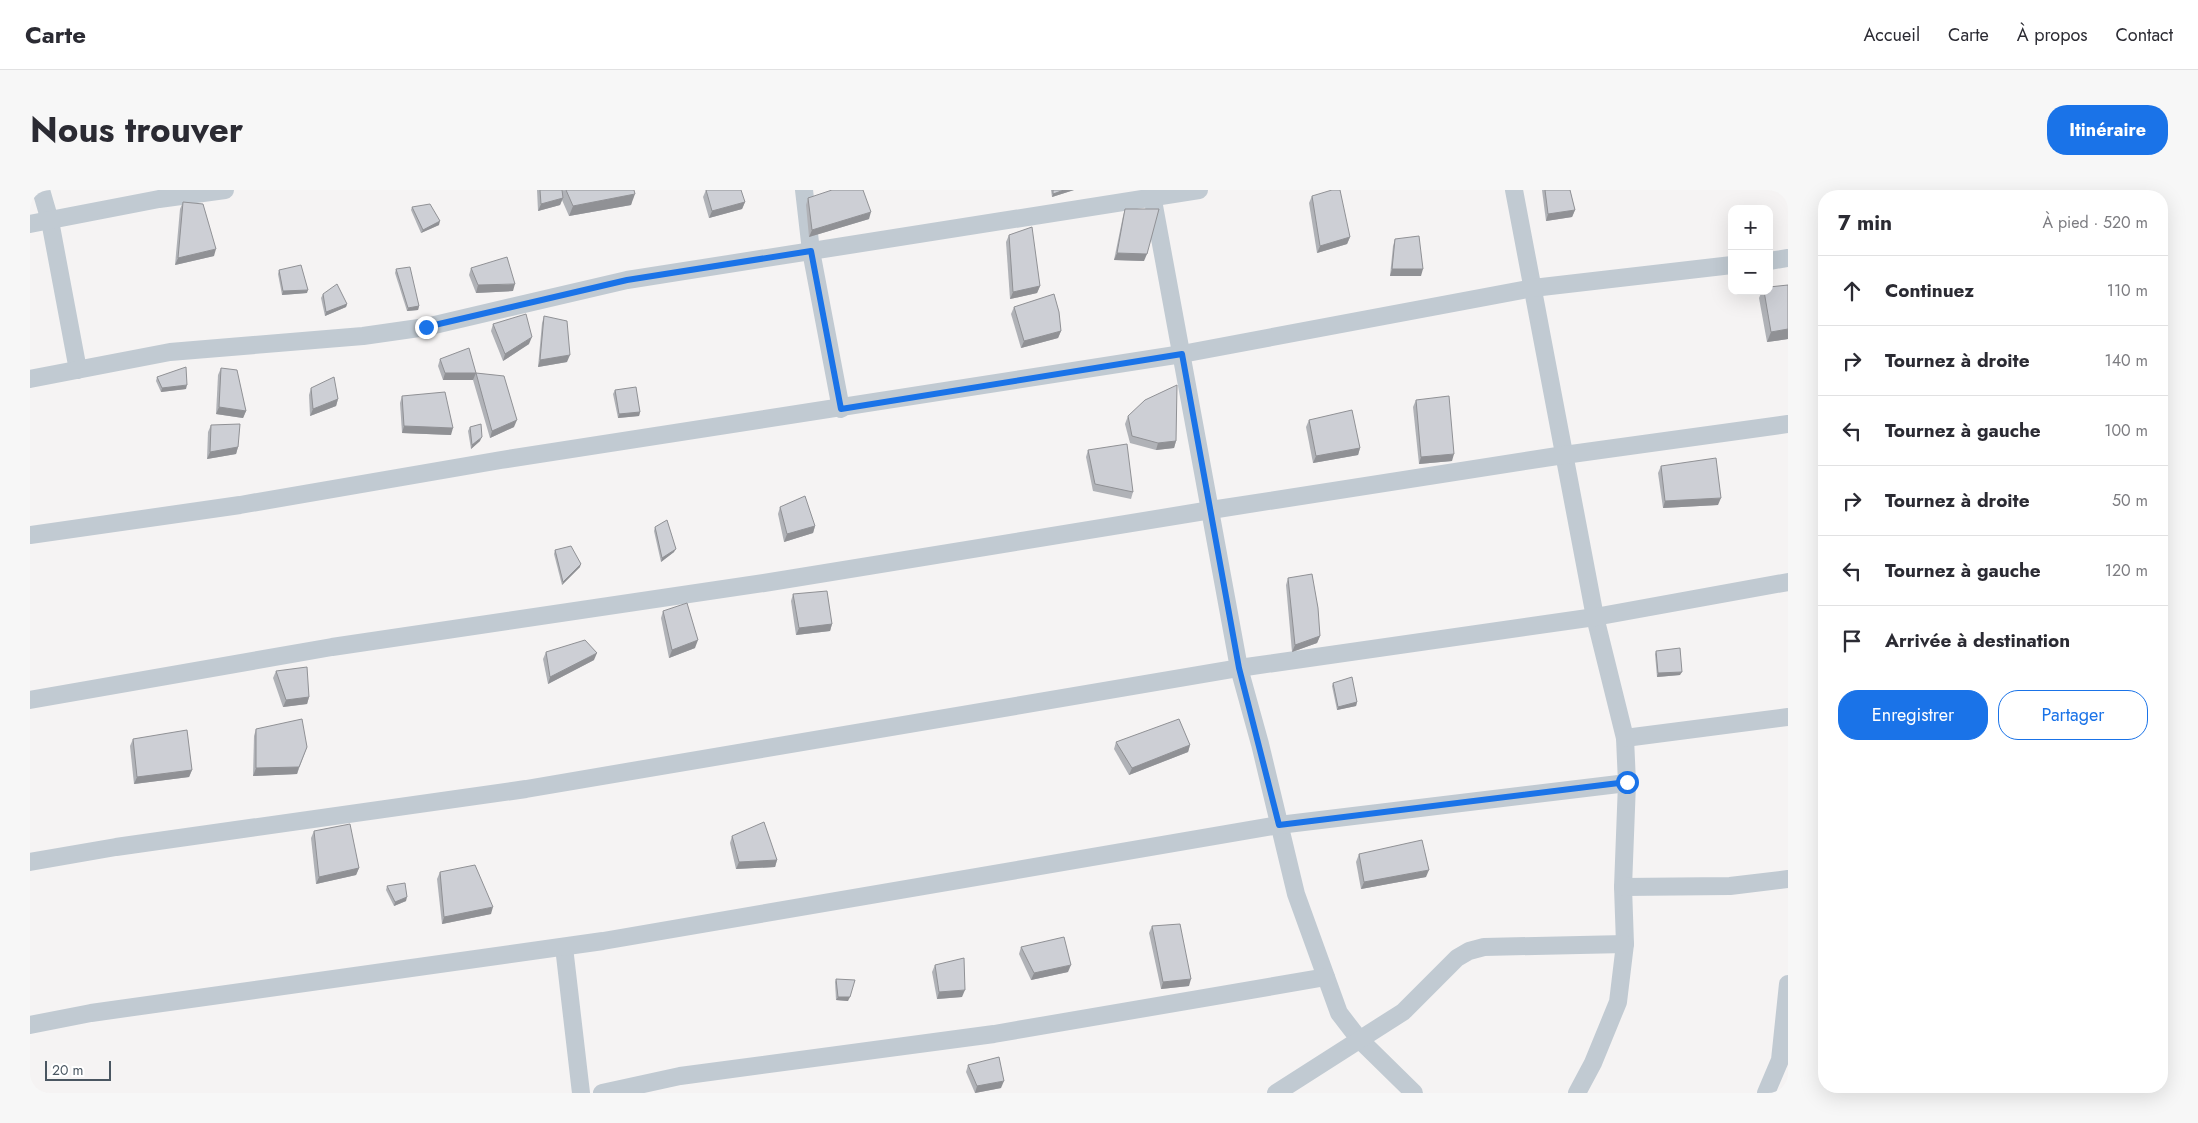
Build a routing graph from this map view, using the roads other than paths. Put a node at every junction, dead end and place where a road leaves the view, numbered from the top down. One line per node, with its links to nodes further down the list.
1 (41, 190): 7 (street)
2 (225, 190): 7 (street)
3 (804, 190): 9 (street)
4 (1199, 190): 6 (street)
5 (1514, 190): 13 (street)
6 (1152, 194): 9 (street); 14 (street)
7 (50, 221): 8 (street); 15 (street)
8 (30, 224)
9 (811, 251): 15 (street); 17 (street)
10 (1788, 258): 11 (street)
11 (1773, 260)
12 (1728, 265): 13 (street)
13 (1533, 288): 14 (street); 19 (street)
14 (1182, 354): 17 (street); 20 (street)
15 (78, 370): 16 (street)
16 (30, 379)
17 (841, 409): 21 (street)
18 (1788, 424): 19 (street)
19 (1564, 455): 20 (street); 23 (street)
20 (1210, 510): 24 (street); 25 (street)
21 (30, 535)
22 (1788, 582): 23 (street)
23 (1595, 616): 24 (street); 27 (street)
24 (1239, 668): 29 (street); 30 (street)
25 (30, 700)
26 (1788, 716): 27 (street)
27 (1625, 738): 28 (street)
28 (1627, 782): 29 (street); 32 (street)
29 (1279, 825): 34 (street); 35 (street)
30 (30, 862)
31 (1788, 879): 32 (street)
32 (1623, 887): 33 (street)
33 (1625, 944): 38 (street); 43 (street)
34 (564, 947): 37 (street); 39 (street)
35 (1326, 977): 38 (street); 40 (street)
36 (1788, 984): 44 (street)
37 (30, 1025)
38 (1359, 1039): 41 (street); 42 (street)
39 (580, 1093)
40 (602, 1093)
41 (1276, 1093)
42 (1414, 1093)
43 (1577, 1093)
44 (1766, 1093)

